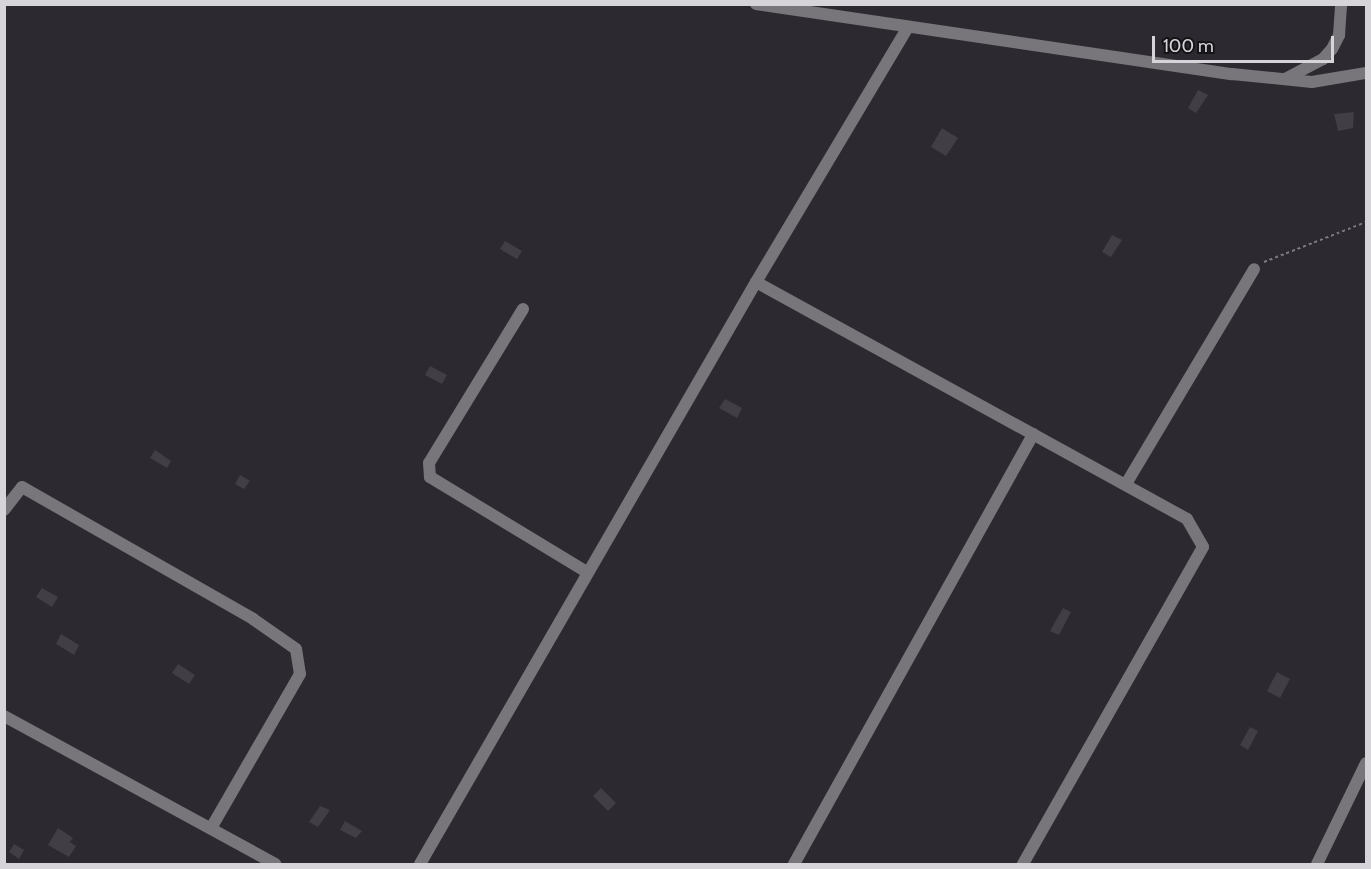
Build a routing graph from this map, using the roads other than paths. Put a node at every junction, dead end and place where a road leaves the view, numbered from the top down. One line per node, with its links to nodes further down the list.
1 (756, 4): 3 (street)
2 (1341, 4): 5 (street)
3 (908, 27): 5 (street); 7 (street)
4 (1366, 73): 5 (street)
5 (1284, 80)
6 (1254, 269): 10 (street)
7 (756, 282): 9 (street); 12 (street)
8 (523, 309): 12 (street)
9 (1033, 434): 10 (street); 18 (street)
10 (1126, 484): 19 (street)
11 (4, 510): 15 (street)
12 (587, 572): 17 (street)
13 (4, 716): 15 (street)
14 (1366, 763): 20 (street)
15 (211, 828): 16 (street)
16 (275, 864)
17 (420, 864)
18 (794, 864)
19 (1023, 864)
20 (1317, 864)

